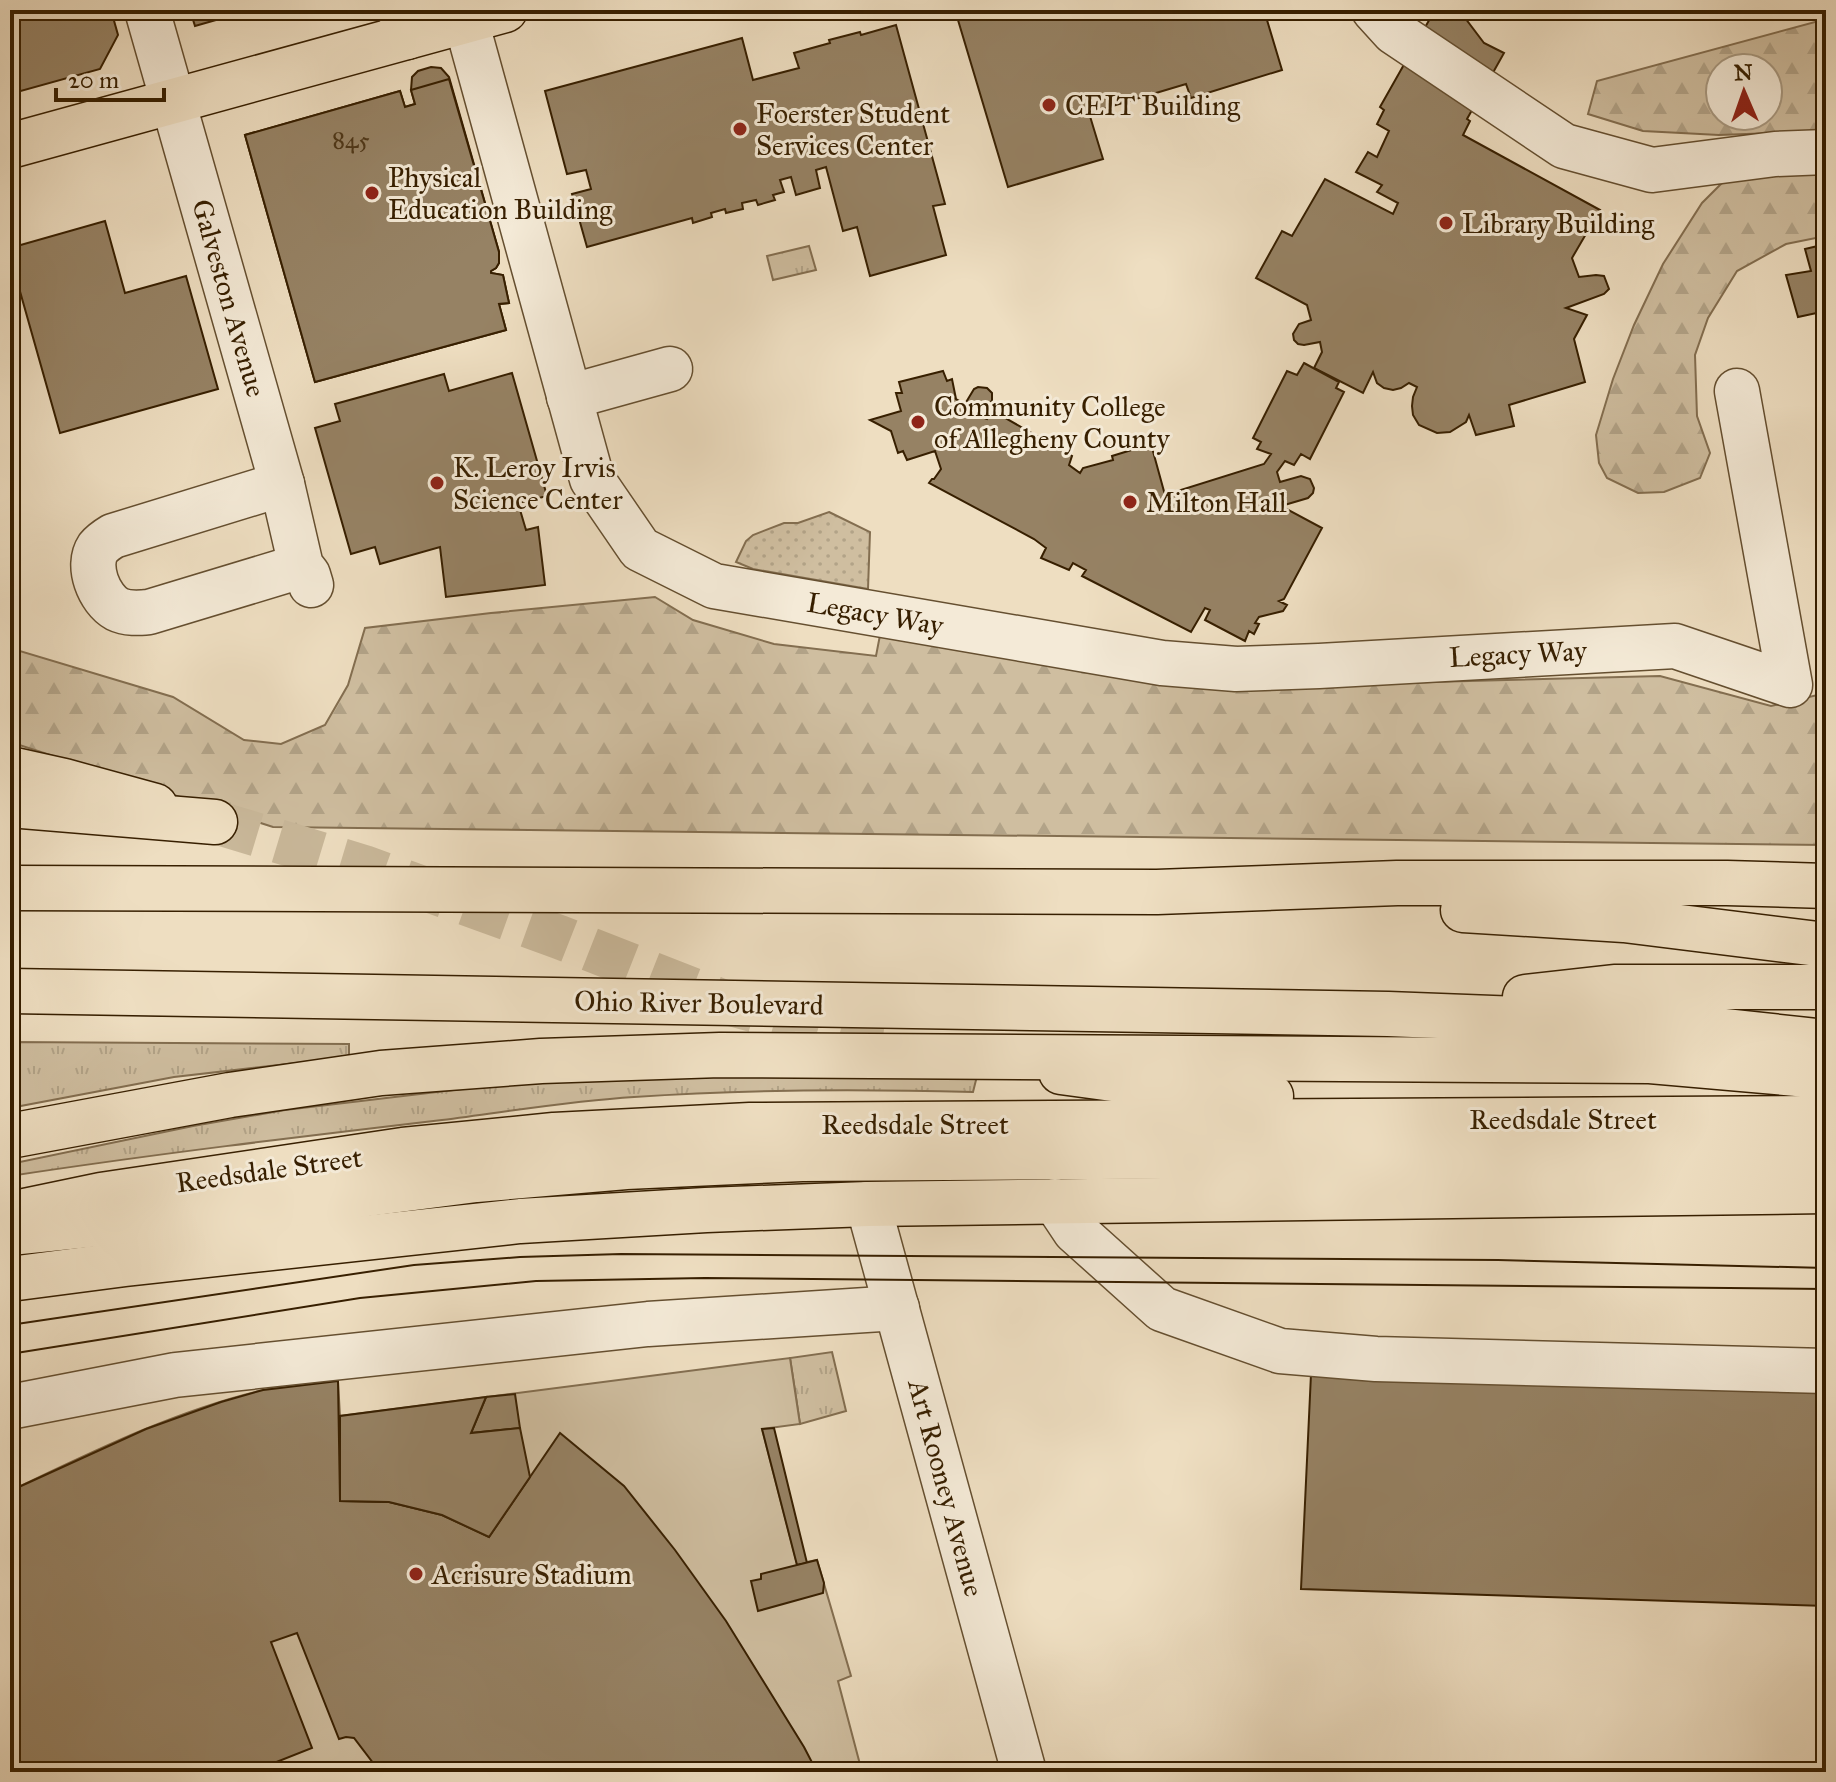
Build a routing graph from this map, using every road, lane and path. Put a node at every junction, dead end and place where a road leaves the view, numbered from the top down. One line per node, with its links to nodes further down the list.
1 (147, 10): 5 (street, Galveston Avenue)
2 (1374, 10): 7 (street)
3 (485, 15): 4 (main road); 10 (street, Legacy Way)
4 (403, 24): 5 (main road)
5 (174, 102): 6 (main road); 11 (street, Galveston Avenue)
6 (10, 146)
7 (1826, 152)
8 (670, 369): 10 (street)
9 (1737, 391): 10 (street, Legacy Way)
10 (569, 397)
11 (282, 484): 11 (street, Galveston Avenue)
12 (10, 769): 13 (main road)
13 (10, 805)
14 (1826, 886): 16 (main road)
15 (10, 888): 16 (main road)
16 (1157, 892): 17 (main road)
17 (1826, 945)
18 (1826, 987): 20 (main road)
19 (10, 991): 20 (main road, Ohio River Boulevard)
20 (1388, 1014): 21 (main road)
21 (1826, 1042)
22 (1048, 1070): 24 (main road)
23 (1826, 1079): 26 (main road)
24 (1540, 1118): 25 (main road, Reedsdale Street); 31 (main road, Reedsdale Street)
25 (1826, 1118)
26 (10, 1136)
27 (1826, 1158): 32 (main road)
28 (1826, 1191): 29 (main road)
29 (1055, 1201): 30 (main road); 35 (street)
30 (868, 1204): 33 (main road); 34 (street, Art Rooney Avenue)
31 (10, 1214)
32 (10, 1233)
33 (10, 1279)
34 (897, 1308): 36 (street); 37 (street, Art Rooney Avenue)
35 (1826, 1371)
36 (10, 1407)
37 (1024, 1772)

